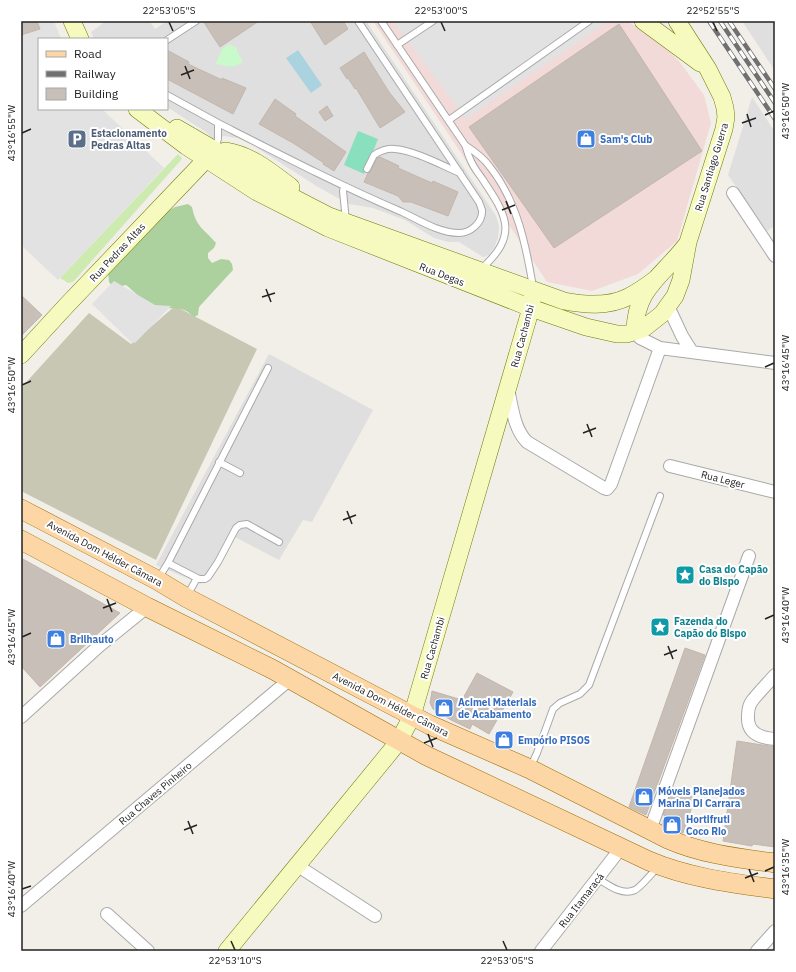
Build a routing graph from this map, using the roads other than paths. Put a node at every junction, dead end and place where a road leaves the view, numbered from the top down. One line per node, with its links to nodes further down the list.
1 (72, 21): 9 (main road)
2 (196, 21): 10 (lane)
3 (358, 21): 21 (lane)
4 (381, 21): 11 (lane)
5 (433, 21): 11 (lane)
6 (589, 21): 16 (lane)
7 (643, 21): 12 (main road, Rua Santiago Guerra)
8 (677, 21): 12 (main road, Rua Santiago Guerra)
9 (80, 38)
10 (168, 39)
11 (397, 45): 16 (lane)
12 (708, 69): 25 (main road, Rua Santiago Guerra)
13 (168, 96): 17 (lane)
14 (139, 110): 19 (main road, Rua Degas)
15 (143, 110): 19 (main road, Rua Degas)
16 (449, 120): 18 (lane)
17 (218, 123): 19 (lane); 22 (lane)
18 (465, 145): 27 (lane); 29 (lane)
19 (210, 155): 24 (main road, Rua Degas); 31 (main road, Rua Degas); 35 (main road, Rua Pedras Altas)
20 (367, 169): 21 (lane)
21 (460, 173): 22 (lane)
22 (344, 186): 24 (lane)
23 (733, 193): 26 (street)
24 (346, 221): 27 (main road, Rua Degas)
25 (688, 242): 28 (main road, Rua Santiago Guerra); 30 (main road, Rua Santiago Guerra)
26 (775, 256)
27 (480, 271): 29 (main road, Rua Degas)
28 (657, 278): 29 (main road, Rua Degas); 32 (main road)
29 (534, 290): 31 (main road, Rua Cachambi)
30 (668, 306): 32 (main road, Rua Santiago Guerra); 34 (street)
31 (530, 308): 32 (main road, Rua Degas); 38 (main road, Rua Cachambi)
32 (635, 332): 33 (street)
33 (660, 348): 34 (street); 38 (street)
34 (692, 352): 36 (street)
35 (21, 355)
36 (775, 364)
37 (268, 368): 39 (lane)
38 (508, 388): 56 (main road, Rua Cachambi)
39 (219, 462): 41 (lane); 48 (lane)
40 (670, 466): 42 (street, Rua Leger)
41 (240, 473)
42 (775, 492)
43 (660, 496): 60 (lane)
44 (21, 509): 50 (main road, Avenida Dom Hélder Câmara)
45 (21, 540): 52 (main road)
46 (279, 542): 49 (lane)
47 (749, 556): 61 (street)
48 (168, 563): 49 (lane); 50 (lane)
49 (197, 578): 51 (lane)
50 (157, 580): 51 (main road, Avenida Dom Hélder Câmara)
51 (186, 598): 53 (main road, Avenida Dom Hélder Câmara)
52 (147, 607): 55 (main road); 57 (street)
53 (322, 669): 55 (main road); 56 (main road, Avenida Dom Hélder Câmara)
54 (775, 675): 58 (street)
55 (289, 680): 59 (main road); 68 (street, Rua Chaves Pinheiro)
56 (412, 716): 59 (main road, Rua Cachambi); 60 (main road, Avenida Dom Hélder Câmara)
57 (21, 717)
58 (775, 739)
59 (399, 741): 62 (main road); 64 (main road, Rua Cachambi)
60 (530, 769): 61 (main road, Avenida Dom Hélder Câmara)
61 (650, 830): 63 (main road, Avenida Dom Hélder Câmara)
62 (622, 848): 65 (main road); 66 (street, Rua Itamaracá)
63 (775, 863)
64 (298, 866): 70 (street); 73 (main road, Rua Cachambi)
65 (660, 866): 66 (lane); 67 (main road)
66 (597, 878): 74 (street, Rua Itamaracá)
67 (775, 890)
68 (21, 906)
69 (106, 914): 72 (street)
70 (375, 916)
71 (775, 931): 75 (street)
72 (148, 951)
73 (227, 951)
74 (541, 951)
75 (757, 951)

